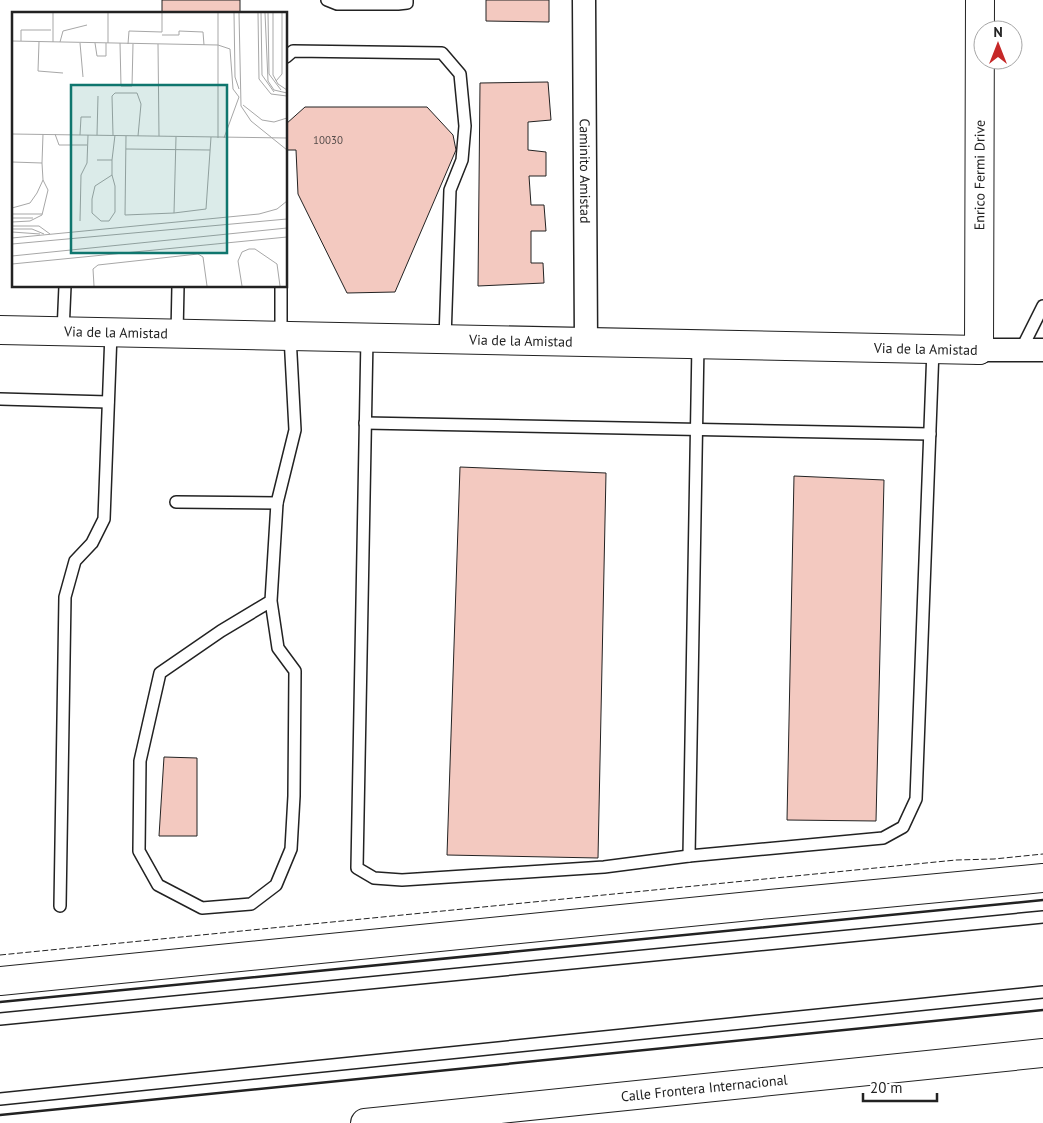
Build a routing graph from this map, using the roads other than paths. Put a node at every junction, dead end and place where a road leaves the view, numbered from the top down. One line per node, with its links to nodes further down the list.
1 (327, 0): 2 (lane)
2 (407, 0)
3 (584, 0): 17 (street, Caminito Amistad)
4 (980, 0): 20 (main road, Enrico Fermi Drive)
5 (288, 55): 16 (lane)
6 (65, 288): 11 (lane)
7 (178, 288): 13 (lane)
8 (281, 288): 14 (lane)
9 (1043, 306): 21 (lane)
10 (0, 330): 11 (main road, Via de la Amistad)
11 (63, 332): 12 (main road, Via de la Amistad)
12 (110, 333): 13 (main road, Via de la Amistad); 23 (lane)
13 (177, 334): 14 (main road, Via de la Amistad)
14 (286, 336): 15 (main road, Via de la Amistad); 28 (lane)
15 (367, 338): 16 (main road, Via de la Amistad); 24 (lane)
16 (445, 339): 17 (main road, Via de la Amistad)
17 (586, 342): 18 (main road, Via de la Amistad)
18 (698, 344): 19 (main road, Via de la Amistad); 25 (lane)
19 (933, 349): 20 (main road, Via de la Amistad); 26 (lane)
20 (979, 350): 21 (street, Via de la Amistad)
21 (1032, 350)
22 (0, 399): 23 (lane)
23 (108, 402): 32 (lane)
24 (365, 424): 25 (lane); 30 (lane)
25 (696, 429): 26 (lane); 30 (lane)
26 (930, 434): 30 (lane)
27 (176, 502): 28 (lane)
28 (277, 503): 29 (lane)
29 (272, 601): 29 (lane)
30 (689, 856)
31 (1043, 878): 34 (main road)
32 (60, 906)
33 (1043, 917): 36 (lane)
34 (0, 982)
35 (1043, 992): 38 (lane)
36 (0, 1019)
37 (1043, 1053): 39 (main road, Calle Frontera Internacional)
38 (0, 1099)
39 (365, 1123)

